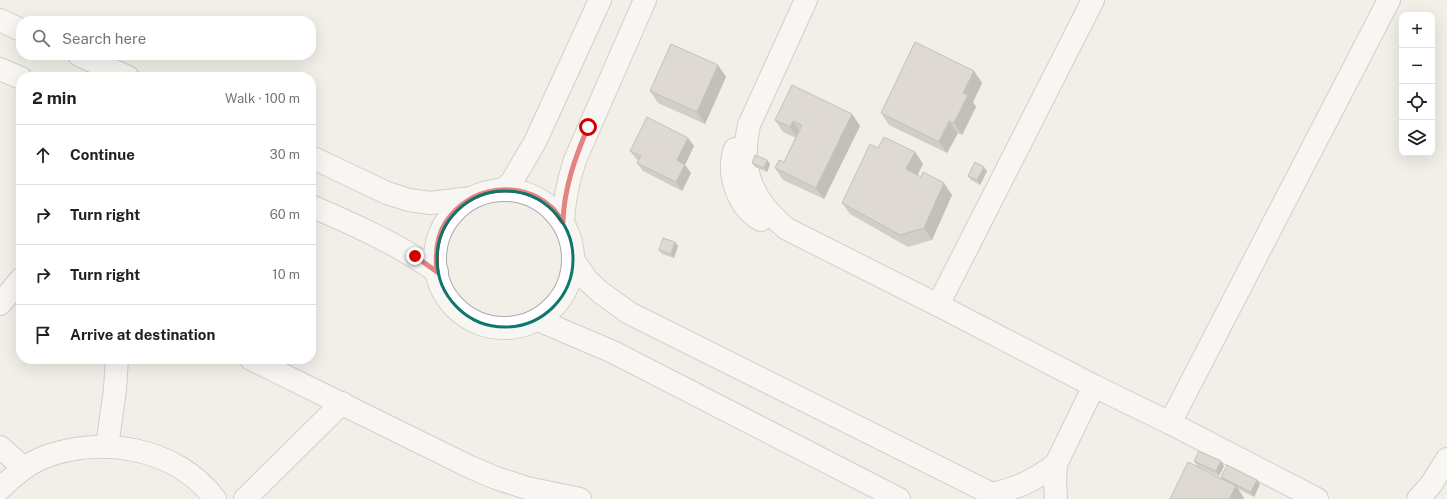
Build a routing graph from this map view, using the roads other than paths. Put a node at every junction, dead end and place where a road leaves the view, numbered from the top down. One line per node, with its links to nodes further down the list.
1 (600, 0): 13 (street)
2 (645, 0): 16 (street)
3 (806, 0): 21 (street)
4 (1093, 0): 21 (street)
5 (1389, 0): 27 (street)
6 (0, 20): 7 (street)
7 (16, 28)
8 (90, 60): 10 (street)
9 (0, 69): 11 (street)
10 (117, 72)
11 (16, 76)
12 (316, 160): 14 (street)
13 (503, 189): 14 (street); 16 (street)
14 (471, 198): 18 (street)
15 (316, 208): 18 (street)
16 (563, 222): 17 (street)
17 (574, 261): 22 (street); 34 (street)
18 (437, 272): 22 (street)
19 (16, 285): 20 (street)
20 (0, 304)
21 (938, 304): 25 (street)
22 (538, 320): 38 (street)
23 (117, 364): 29 (street)
24 (262, 364): 26 (street)
25 (1094, 386): 27 (street); 31 (street)
26 (342, 403): 36 (street); 37 (street)
27 (1170, 423): 40 (street)
28 (0, 447): 32 (street)
29 (107, 447): 32 (street); 35 (street)
30 (1447, 459): 41 (street); 42 (street)
31 (1056, 464): 34 (street); 39 (street)
32 (24, 468): 33 (street)
33 (0, 489)
34 (997, 496)
35 (214, 499)
36 (245, 499)
37 (580, 499)
38 (899, 499)
39 (1056, 499)
40 (1317, 499)
41 (1418, 499)
42 (1435, 499)

